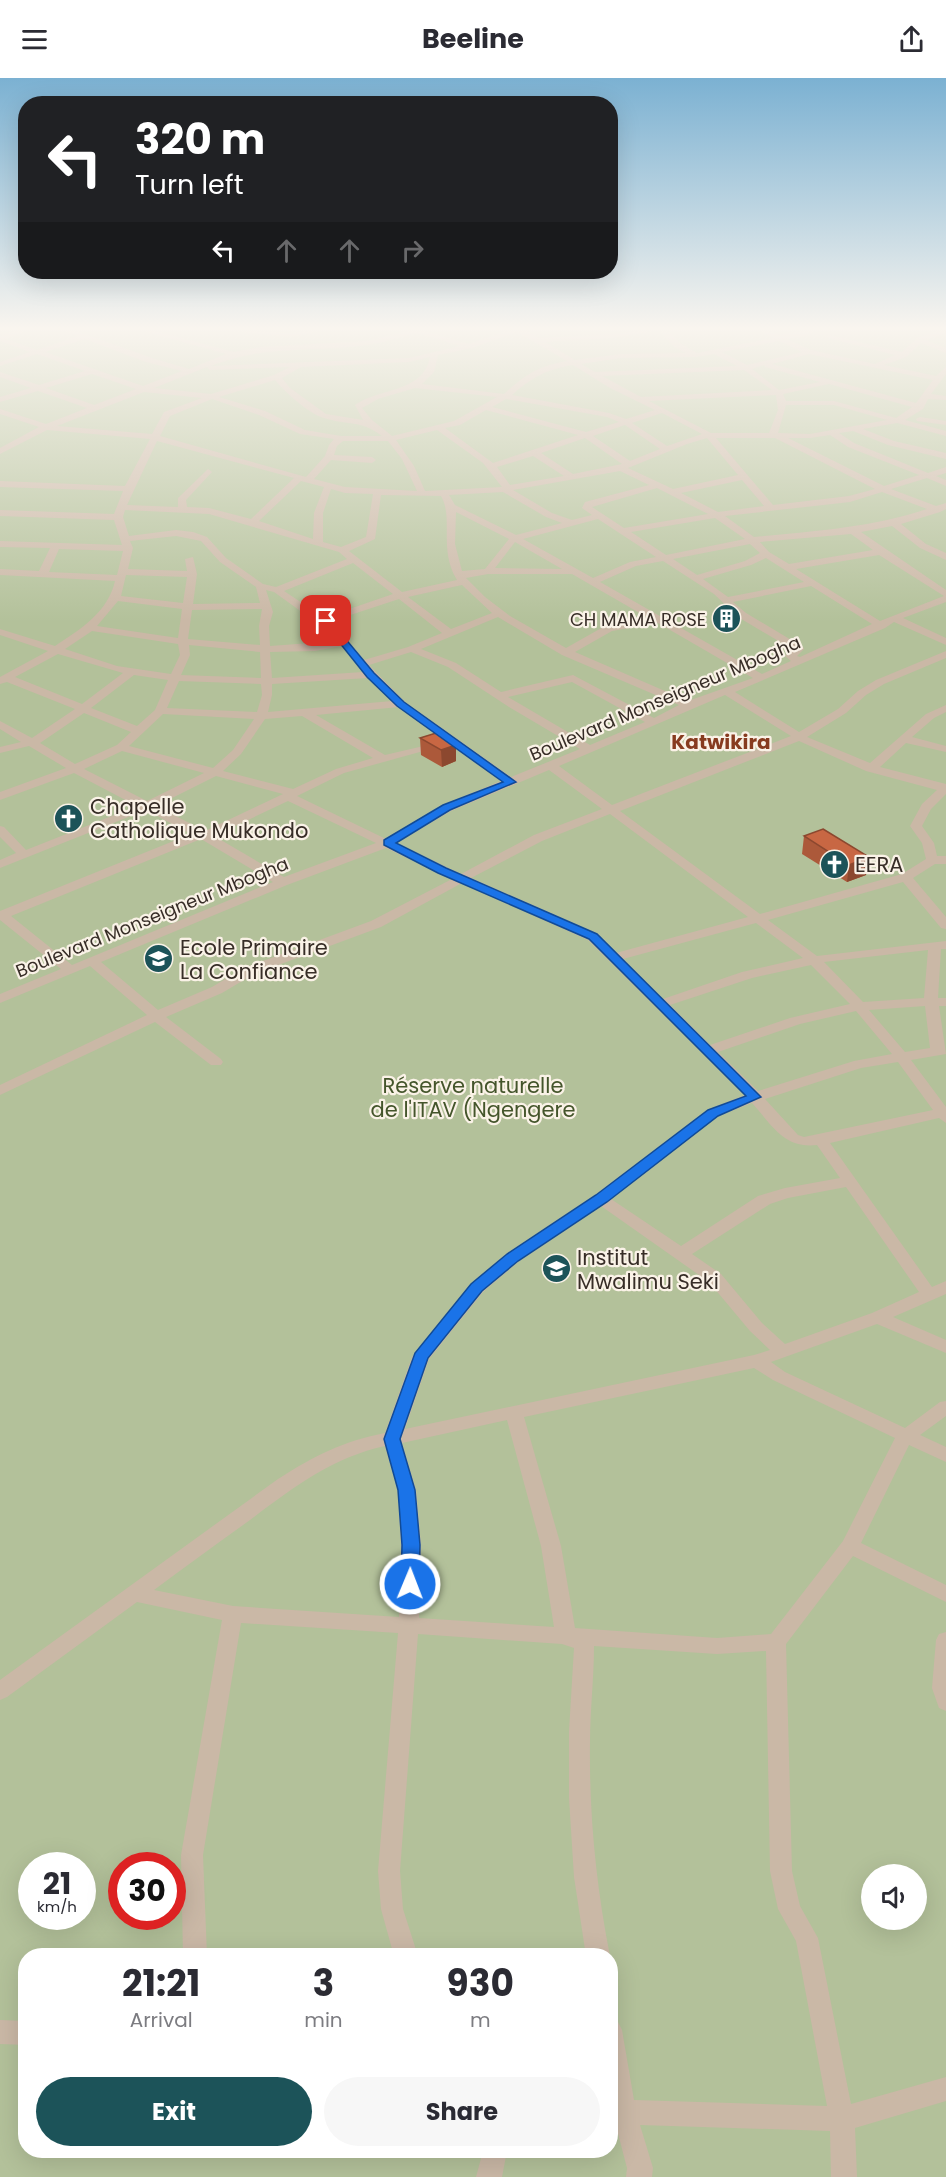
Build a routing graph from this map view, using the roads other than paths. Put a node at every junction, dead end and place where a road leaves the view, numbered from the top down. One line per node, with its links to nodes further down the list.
1 (43, 426): 13 (street)
2 (160, 426): 21 (street)
3 (290, 426): 22 (street)
4 (373, 426): 23 (street)
5 (446, 426): 14 (street)
6 (553, 426): 19 (street)
7 (611, 426): 19 (street)
8 (631, 426): 26 (street)
9 (692, 426): 20 (street)
10 (775, 426): 16 (street)
11 (871, 426): 15 (street)
12 (915, 426): 18 (street)
13 (46, 427): 21 (street); 25 (street)
14 (439, 428): 23 (street); 33 (street)
15 (856, 429): 17 (street); 29 (street)
16 (773, 434): 17 (street); 20 (street); 46 (street)
17 (834, 434): 36 (street)
18 (946, 434)
19 (586, 435): 28 (street); 32 (street)
20 (709, 435): 26 (street); 37 (street)
21 (154, 437): 39 (street); 45 (street)
22 (341, 438): 23 (street); 30 (street)
23 (390, 439): 49 (street)
24 (0, 444): 25 (street)
25 (10, 444): 27 (street)
26 (665, 449): 32 (street)
27 (0, 451)
28 (536, 453): 33 (street); 38 (street)
29 (946, 456)
30 (329, 458): 31 (street); 39 (street)
31 (372, 460)
32 (625, 466): 38 (street); 43 (street)
33 (490, 468): 44 (street)
34 (946, 470): 36 (street)
35 (208, 472): 53 (street)
36 (930, 476): 40 (street); 46 (street)
37 (742, 477): 47 (street); 54 (street)
38 (573, 478): 44 (street)
39 (303, 479): 42 (street); 60 (street)
40 (946, 483)
41 (0, 484): 45 (street)
42 (330, 485): 48 (street); 67 (street)
43 (655, 486): 47 (street); 58 (street)
44 (506, 488): 50 (street); 62 (street)
45 (128, 489): 51 (street)
46 (885, 490): 54 (street); 55 (street)
47 (673, 492): 57 (street)
48 (378, 494): 49 (street); 71 (street)
49 (422, 494): 50 (street)
50 (444, 494): 52 (street)
51 (122, 507): 53 (street); 59 (street)
52 (452, 507): 65 (street); 86 (street)
53 (183, 508): 60 (street)
54 (770, 508): 57 (street)
55 (943, 510): 61 (street)
56 (0, 513): 59 (street)
57 (716, 515): 63 (street); 66 (street)
58 (599, 516): 62 (street); 63 (street)
59 (118, 517): 69 (street)
60 (253, 522): 67 (street)
61 (894, 523): 64 (street); 74 (street)
62 (571, 524): 65 (street)
63 (624, 531): 75 (street)
64 (854, 531): 66 (street); 72 (street)
65 (513, 539): 79 (street); 81 (street)
66 (755, 540): 73 (street); 75 (street)
67 (318, 543): 71 (street)
68 (0, 544): 70 (street)
69 (126, 544): 70 (street); 84 (street); 89 (street)
70 (55, 546): 82 (street)
71 (342, 550): 77 (street)
72 (881, 552): 78 (street); 92 (street)
73 (766, 554): 78 (street); 85 (street)
74 (946, 557)
75 (667, 558): 85 (street); 87 (street)
76 (190, 559): 83 (street)
77 (352, 560): 90 (street); 91 (street)
78 (788, 567): 88 (street)
79 (488, 571): 81 (street); 86 (street)
80 (0, 572): 82 (street)
81 (571, 572): 87 (street)
82 (43, 573): 84 (street)
83 (192, 574): 84 (street); 96 (street)
84 (121, 575): 93 (street)
85 (695, 578): 94 (street)
86 (462, 579): 91 (street); 97 (street)
87 (592, 582): 100 (street)
88 (813, 583): 94 (street); 101 (street)
89 (260, 586): 90 (street); 95 (street)
90 (276, 590): 99 (street)
91 (398, 596): 99 (street); 104 (street)
92 (946, 597): 98 (street, Boulevard Monseigneur Mbogha)
93 (116, 598): 96 (street); 102 (street)
94 (727, 600): 113 (street)
95 (264, 606): 96 (street); 108 (street)
96 (189, 608): 106 (street)
97 (500, 613): 104 (street); 111 (street)
98 (894, 618): 101 (street, Boulevard Monseigneur Mbogha); 105 (street)
99 (326, 621): 107 (street)
100 (656, 621): 111 (street); 118 (street)
101 (881, 626): 113 (street, Boulevard Monseigneur Mbogha)
102 (90, 628): 106 (street); 110 (street)
103 (0, 632): 110 (street)
104 (449, 633): 109 (street)
105 (944, 639)
106 (183, 641): 108 (street); 117 (street)
107 (345, 643): 108 (street); 114 (street)
108 (264, 647): 120 (street)
109 (412, 649): 114 (street); 122 (street)
110 (57, 650): 115 (street); 119 (street)
111 (566, 653): 124 (street)
112 (946, 654): 133 (street)
113 (800, 661): 118 (street, Boulevard Monseigneur Mbogha)
114 (362, 664): 116 (street)
115 (130, 673): 117 (street); 125 (street)
116 (371, 675): 120 (street); 123 (street)
117 (175, 678): 120 (street); 126 (street)
118 (762, 678): 121 (street, Boulevard Monseigneur Mbogha)
119 (4, 680): 125 (street)
120 (267, 681): 129 (street)
121 (727, 692): 124 (street, Boulevard Monseigneur Mbogha); 133 (street)
122 (500, 696): 130 (street); 138 (street)
123 (401, 704): 128 (street); 135 (street)
124 (688, 705): 130 (street, Boulevard Monseigneur Mbogha)
125 (84, 708): 132 (street); 136 (street)
126 (160, 711): 129 (street); 132 (street)
127 (943, 712): 134 (street)
128 (305, 713): 129 (street); 141 (street)
129 (262, 716): 145 (street)
130 (654, 722): 138 (street, Boulevard Monseigneur Mbogha)
131 (0, 724): 136 (street)
132 (139, 731): 137 (street)
133 (799, 737): 144 (street); 151 (street)
134 (905, 739): 139 (street); 144 (street)
135 (449, 741): 141 (street); 146 (street)
136 (34, 742): 140 (street); 143 (street)
137 (121, 747): 143 (street); 145 (street)
138 (589, 749): 142 (street, Boulevard Monseigneur Mbogha)
139 (946, 749)
140 (0, 750)
141 (383, 759): 148 (street)
142 (552, 765): 146 (street, Boulevard Monseigneur Mbogha); 151 (street)
143 (75, 769): 149 (street); 150 (street)
144 (870, 769): 147 (street)
145 (216, 771): 148 (street); 150 (street)
146 (510, 782): 154 (street, Boulevard Monseigneur Mbogha)
147 (946, 788): 156 (street)
148 (290, 795): 153 (street); 154 (street)
149 (0, 796)
150 (147, 806): 153 (street); 155 (street)
151 (611, 811): 159 (street); 163 (street)
152 (0, 830): 155 (street)
153 (203, 835): 161 (street); 162 (street)
154 (388, 843): 159 (street); 161 (street, Boulevard Monseigneur Mbogha)
155 (23, 854): 158 (street)
156 (932, 860): 157 (street); 160 (street)
157 (946, 860)
158 (0, 864)
159 (460, 877): 166 (street); 175 (street)
160 (906, 877): 163 (street); 164 (street)
161 (283, 882): 167 (street, Boulevard Monseigneur Mbogha)
162 (1, 915): 169 (street)
163 (758, 918): 166 (street); 168 (street)
164 (946, 925)
165 (941, 945): 168 (street); 171 (street)
166 (615, 957): 173 (street)
167 (91, 960): 169 (street, Boulevard Monseigneur Mbogha); 175 (street)
168 (814, 960): 173 (street); 174 (street)
169 (69, 969): 170 (street, Boulevard Monseigneur Mbogha)
170 (0, 999)
171 (931, 1001): 172 (street); 174 (street); 176 (street)
172 (946, 1002)
173 (660, 1004): 177 (street)
174 (858, 1005): 177 (street); 178 (street)
175 (156, 1016): 179 (street); 180 (street)
176 (941, 1051): 178 (street)
177 (707, 1052): 181 (street)
178 (901, 1056): 181 (street); 182 (street)
179 (216, 1062)
180 (0, 1091)
181 (755, 1097): 183 (street); 185 (street)
182 (945, 1114): 183 (street)
183 (821, 1140): 184 (street)
184 (850, 1181): 186 (street); 188 (street)
185 (602, 1198): 186 (street); 196 (street)
186 (682, 1253): 191 (street)
187 (946, 1287): 188 (street)
188 (927, 1293): 189 (street)
189 (878, 1317): 190 (street); 191 (street)
190 (946, 1347)
191 (783, 1352): 192 (street)
192 (757, 1360): 194 (street); 195 (street)
193 (946, 1407): 195 (street)
194 (514, 1412): 196 (street); 203 (street)
195 (904, 1438): 197 (street); 198 (street)
196 (392, 1439): 199 (street); 202 (street)
197 (946, 1455)
198 (850, 1546): 200 (street); 205 (street)
199 (135, 1594): 201 (street); 206 (street)
200 (946, 1594)
201 (233, 1614): 202 (street); 208 (street)
202 (409, 1624): 203 (street); 209 (street)
203 (566, 1637): 205 (street); 210 (street)
204 (946, 1640): 207 (street)
205 (776, 1642): 216 (street)
206 (0, 1691)
207 (946, 1702)
208 (195, 1948)
209 (404, 1948)
210 (596, 1948)
211 (0, 2032): 212 (street)
212 (18, 2033)
213 (946, 2089): 216 (street)
214 (618, 2110): 216 (street)
215 (618, 2113): 219 (street)
216 (842, 2119): 220 (street)
217 (493, 2158): 218 (street)
218 (489, 2177)
219 (639, 2177)
220 (844, 2177)

